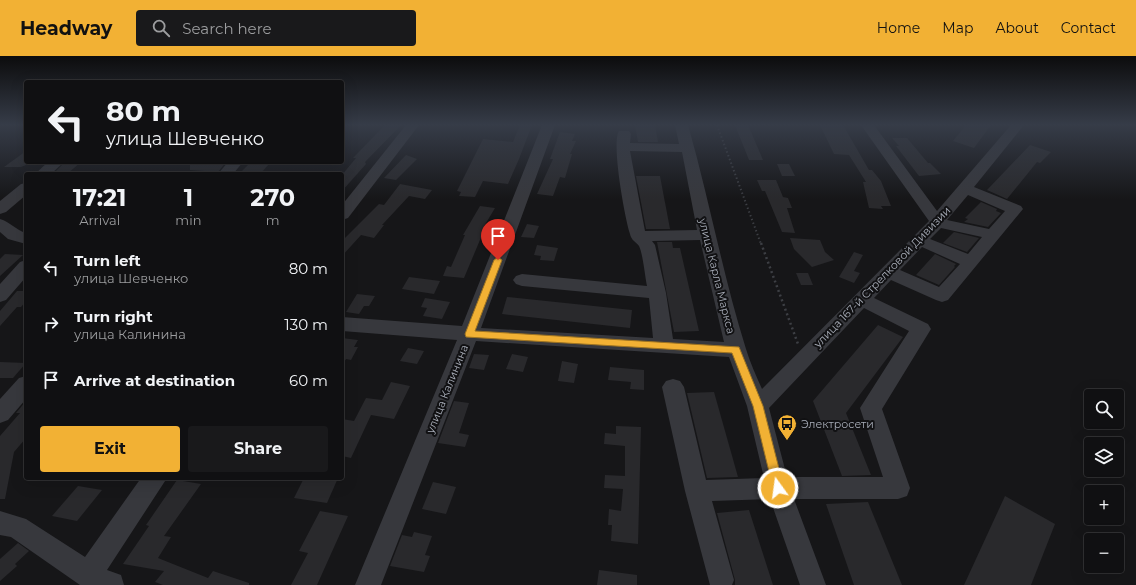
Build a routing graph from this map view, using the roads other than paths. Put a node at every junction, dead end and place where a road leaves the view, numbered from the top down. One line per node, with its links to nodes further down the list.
1 (394, 150): 14 (street)
2 (540, 150): 30 (street, улица Калинина)
3 (625, 150): 19 (street)
4 (688, 150): 17 (street, улица Карла Маркса)
5 (885, 150): 15 (street)
6 (997, 150): 11 (street, улица 167-й Стрелковой Дивизии)
7 (54, 164): 9 (street)
8 (234, 164): 10 (street)
9 (44, 172)
10 (227, 172)
11 (965, 188): 15 (street, улица 167-й Стрелковой Дивизии); 18 (street)
12 (24, 189): 13 (street)
13 (0, 209)
14 (344, 212)
15 (937, 222): 18 (street); 21 (street, улица 167-й Стрелковой Дивизии)
16 (0, 224): 20 (street)
17 (706, 235): 19 (street); 32 (street, улица Карла Маркса)
18 (993, 235): 22 (street)
19 (638, 236): 26 (street)
20 (24, 238)
21 (920, 240): 22 (street); 24 (street, улица 167-й Стрелковой Дивизии)
22 (971, 262): 24 (street)
23 (24, 268): 27 (street)
24 (890, 272): 28 (street, улица 167-й Стрелковой Дивизии)
25 (522, 280): 26 (street)
26 (657, 293): 31 (street)
27 (0, 296)
28 (861, 299): 36 (street, улица 167-й Стрелковой Дивизии); 38 (street)
29 (344, 324): 30 (street)
30 (469, 334): 31 (street); 44 (street, улица Калинина)
31 (664, 345): 32 (street)
32 (736, 350): 36 (street, улица Карла Маркса)
33 (24, 386): 35 (street)
34 (673, 387): 39 (street)
35 (3, 405)
36 (758, 406): 38 (street, улица Карла Маркса)
37 (154, 480): 41 (street)
38 (778, 488): 39 (street); 45 (street, улица Карла Маркса)
39 (697, 491): 42 (street)
40 (6, 529): 41 (street)
41 (88, 574): 43 (street)
42 (721, 580)
43 (111, 585)
44 (368, 585)
45 (813, 585)

